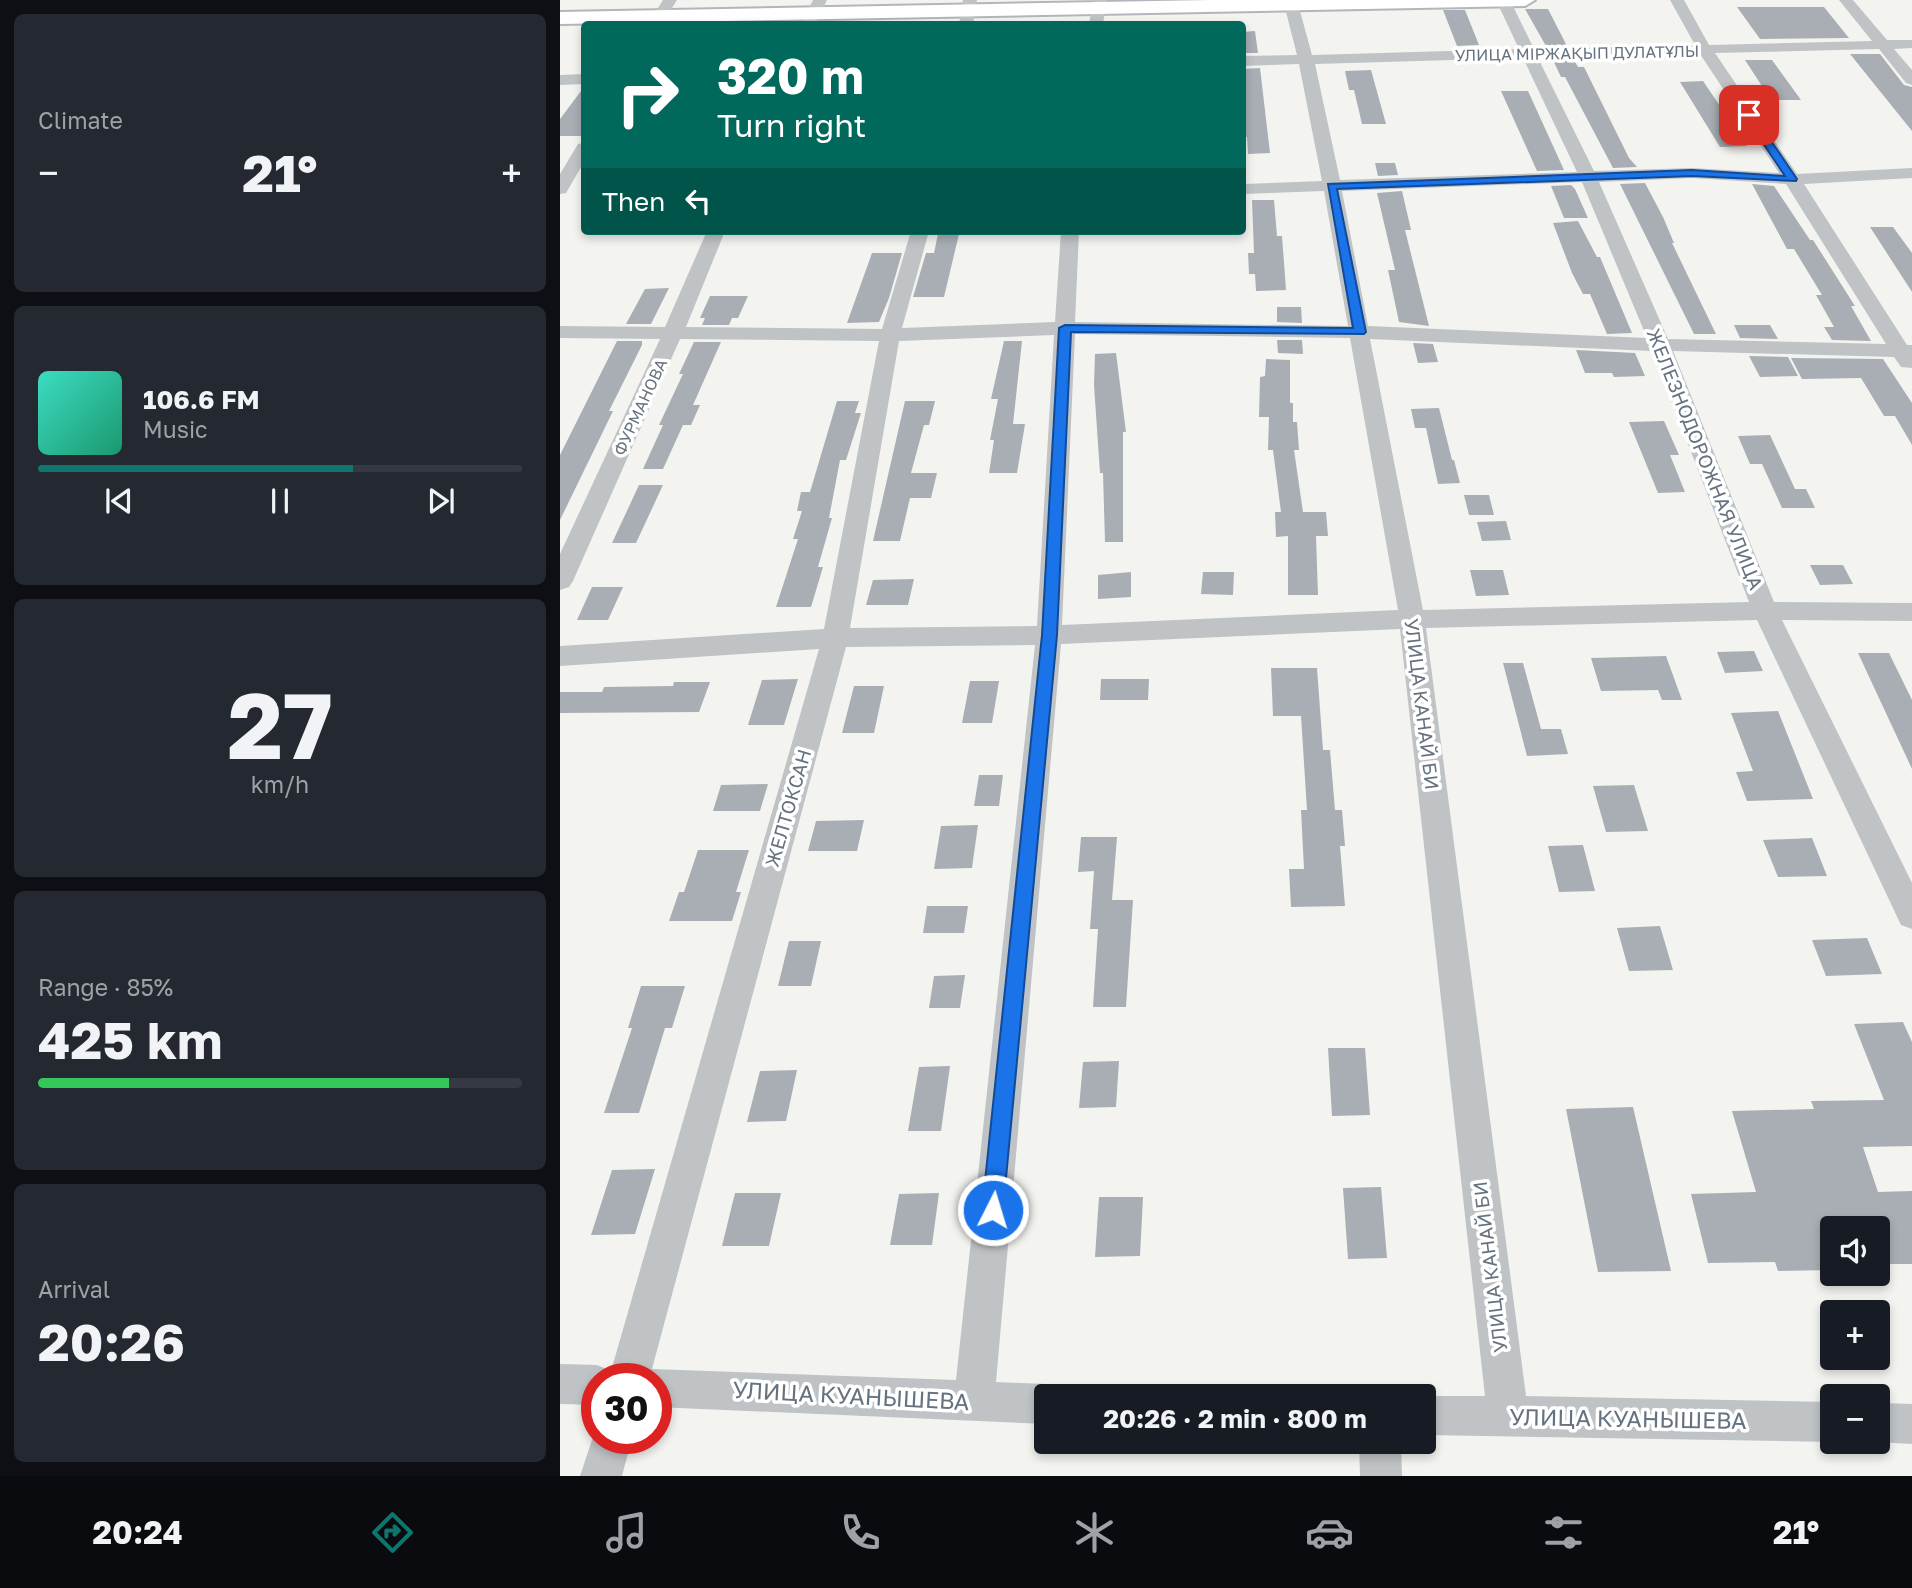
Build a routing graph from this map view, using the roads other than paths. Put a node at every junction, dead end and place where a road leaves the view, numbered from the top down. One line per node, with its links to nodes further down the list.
1 (1503, 0): 2 (main road); 5 (main road); 14 (street, ЖЕЛЕЗНОДОРОЖНАЯ УЛИЦА)
2 (1525, 0)
3 (1677, 0): 13 (street)
4 (1846, 0): 11 (street)
5 (1290, 2): 7 (main road); 15 (street, УЛИЦА КАНАЙ БИ)
6 (665, 8): 9 (main road); 10 (main road)
7 (1099, 11): 8 (main road)
8 (968, 12): 9 (main road)
9 (814, 13)
10 (560, 18)
11 (1881, 43): 12 (street, УЛИЦА МІРЖАҚЫП ДУЛАТҰЛЫ); 13 (street, УЛИЦА МІРЖАҚЫП ДУЛАТҰЛЫ); 19 (street)
12 (1912, 44)
13 (1705, 50): 14 (street, УЛИЦА МІРЖАҚЫП ДУЛАТҰЛЫ); 23 (street)
14 (1526, 54): 15 (street, УЛИЦА МІРЖАҚЫП ДУЛАТҰЛЫ); 22 (street, ЖЕЛЕЗНОДОРОЖНАЯ УЛИЦА)
15 (1306, 59): 16 (street, УЛИЦА МІРЖАҚЫП ДУЛАТҰЛЫ); 24 (street, УЛИЦА КАНАЙ БИ)
16 (1246, 61)
17 (581, 79): 18 (street)
18 (560, 80)
19 (1912, 80)
20 (581, 153): 26 (street)
21 (1912, 173): 23 (street)
22 (1590, 179): 23 (street); 24 (street); 36 (street, ЖЕЛЕЗНОДОРОЖНАЯ УЛИЦА)
23 (1792, 179): 37 (street)
24 (1332, 186): 27 (street); 33 (street, УЛИЦА КАНАЙ БИ)
25 (581, 188): 26 (street)
26 (560, 189)
27 (1246, 189)
28 (714, 235): 34 (street, ФУРМАНОВА)
29 (919, 235): 35 (street, ЖЕЛТОКСАН)
30 (1070, 235): 31 (street)
31 (1065, 328): 33 (street); 35 (street); 42 (street)
32 (560, 332): 34 (street)
33 (1360, 332): 36 (street); 41 (street, УЛИЦА КАНАЙ БИ)
34 (673, 333): 35 (street); 38 (street, ФУРМАНОВА)
35 (890, 335): 43 (street, ЖЕЛТОКСАН)
36 (1660, 345): 37 (street); 39 (street, ЖЕЛЕЗНОДОРОЖНАЯ УЛИЦА)
37 (1908, 356)
38 (560, 581)
39 (1765, 611): 40 (street); 41 (street); 45 (street, ЖЕЛЕЗНОДОРОЖНАЯ УЛИЦА)
40 (1912, 612)
41 (1412, 619): 42 (street); 53 (street, УЛИЦА КАНАЙ БИ)
42 (1049, 635): 43 (street); 50 (street)
43 (835, 638): 44 (street); 46 (street, ЖЕЛТОКСАН)
44 (560, 656)
45 (1912, 915)
46 (633, 1363)
47 (560, 1384): 48 (street)
48 (581, 1385)
49 (672, 1388): 50 (street, УЛИЦА КУАНЫШЕВА)
50 (974, 1402): 51 (street, УЛИЦА КУАНЫШЕВА)
51 (1034, 1404)
52 (1436, 1415): 53 (street, УЛИЦА КУАНЫШЕВА)
53 (1508, 1417): 54 (street, УЛИЦА КУАНЫШЕВА)
54 (1820, 1422)
55 (1890, 1423): 56 (street)
56 (1912, 1424)
57 (607, 1454): 59 (street)
58 (1380, 1454): 60 (street)
59 (601, 1476)
60 (1381, 1476)

